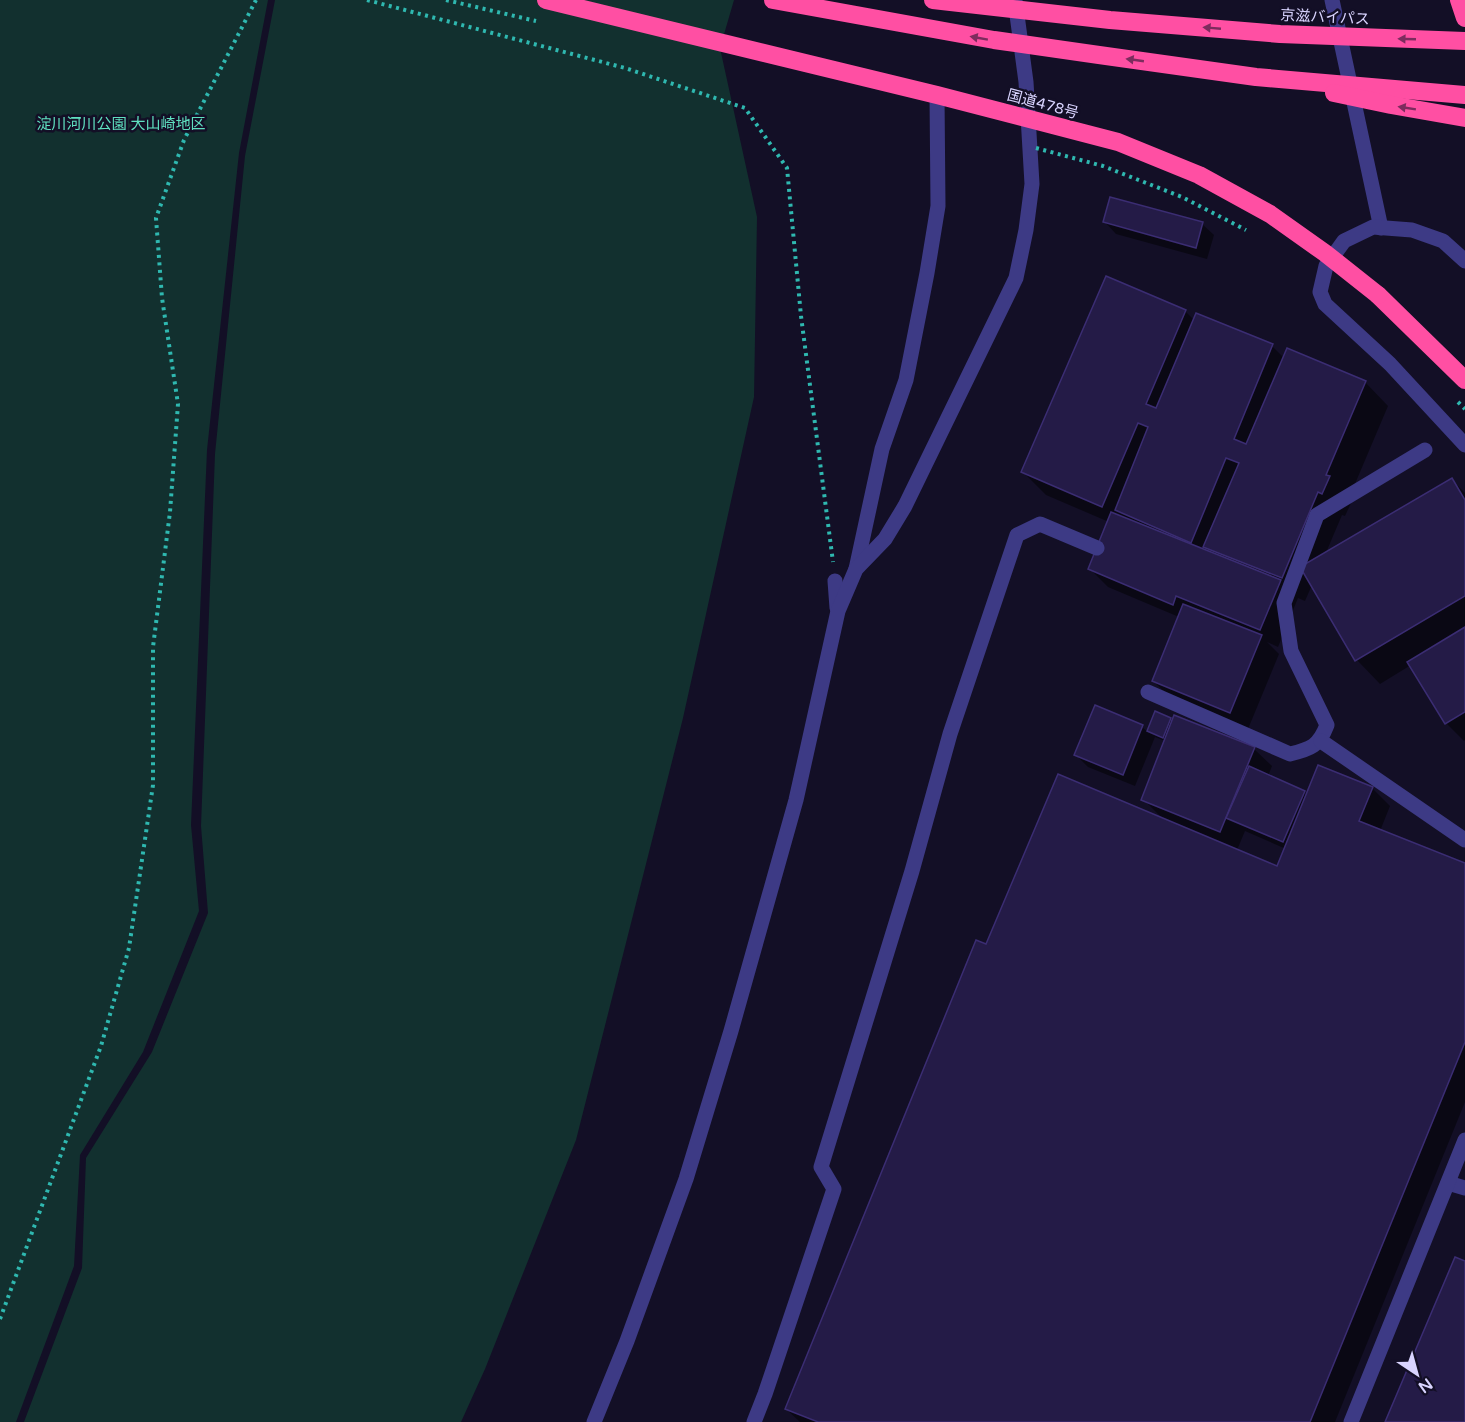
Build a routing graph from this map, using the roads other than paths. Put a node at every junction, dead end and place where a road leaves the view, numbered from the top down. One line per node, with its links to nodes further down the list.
1 (546, 0): 10 (highway, 国道478号, bridge)
2 (772, 0): 9 (highway, one-way to 2, bridge)
3 (933, 0): 8 (highway, 京滋バイパス, one-way to 3, bridge)
4 (1015, 0): 19 (street)
5 (1332, 0): 13 (street)
6 (1459, 0): 7 (highway)
7 (1465, 18)
8 (1465, 41)
9 (1256, 76): 11 (highway, bridge); 12 (highway, one-way to 9, bridge)
10 (937, 95): 15 (highway, 国道478号, bridge); 19 (street)
11 (1465, 95)
12 (1465, 118)
13 (1381, 228): 14 (street); 16 (street)
14 (1465, 261)
15 (1465, 380)
16 (1465, 445)
17 (1425, 450): 23 (street)
18 (1097, 548): 29 (street)
19 (856, 569): 21 (street)
20 (835, 580): 21 (street)
21 (838, 611): 28 (street)
22 (1148, 692): 23 (street)
23 (1321, 741): 24 (street)
24 (1465, 840)
25 (1465, 1140): 26 (street)
26 (1448, 1183): 27 (street); 30 (street)
27 (1465, 1188)
28 (594, 1422)
29 (754, 1422)
30 (1351, 1422)

